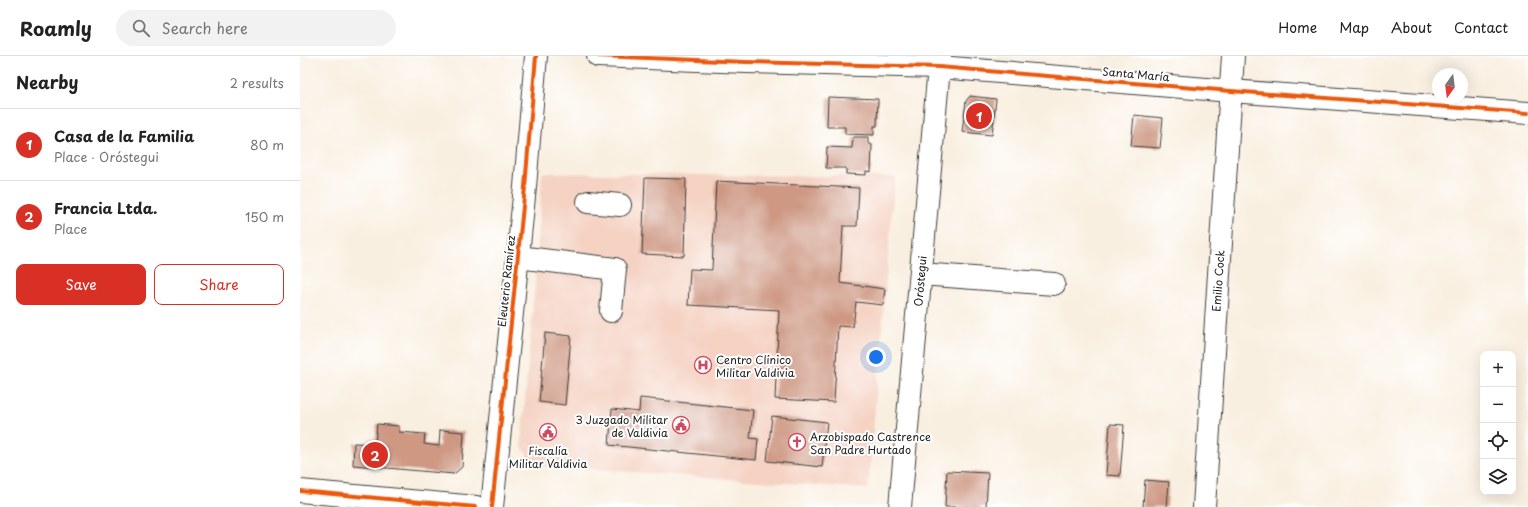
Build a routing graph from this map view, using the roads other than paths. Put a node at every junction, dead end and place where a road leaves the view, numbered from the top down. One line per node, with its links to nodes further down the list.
1 (536, 56): 10 (street, Eleuterio Ramírez)
2 (598, 56): 4 (street, Santa María)
3 (1233, 56): 6 (street, Emilio Cock)
4 (747, 59): 5 (street, Santa María)
5 (939, 62): 6 (street, Santa María); 11 (street, Oróstegui)
6 (1231, 91): 7 (street, Santa María); 18 (street, Emilio Cock)
7 (1528, 113)
8 (588, 202): 9 (street)
9 (620, 205)
10 (518, 257): 13 (street); 16 (street, Eleuterio Ramírez)
11 (921, 274): 12 (street); 17 (street, Oróstegui)
12 (1054, 284)
13 (611, 312)
14 (300, 491): 15 (street)
15 (476, 507)
16 (492, 507)
17 (900, 507)
18 (1204, 507)

